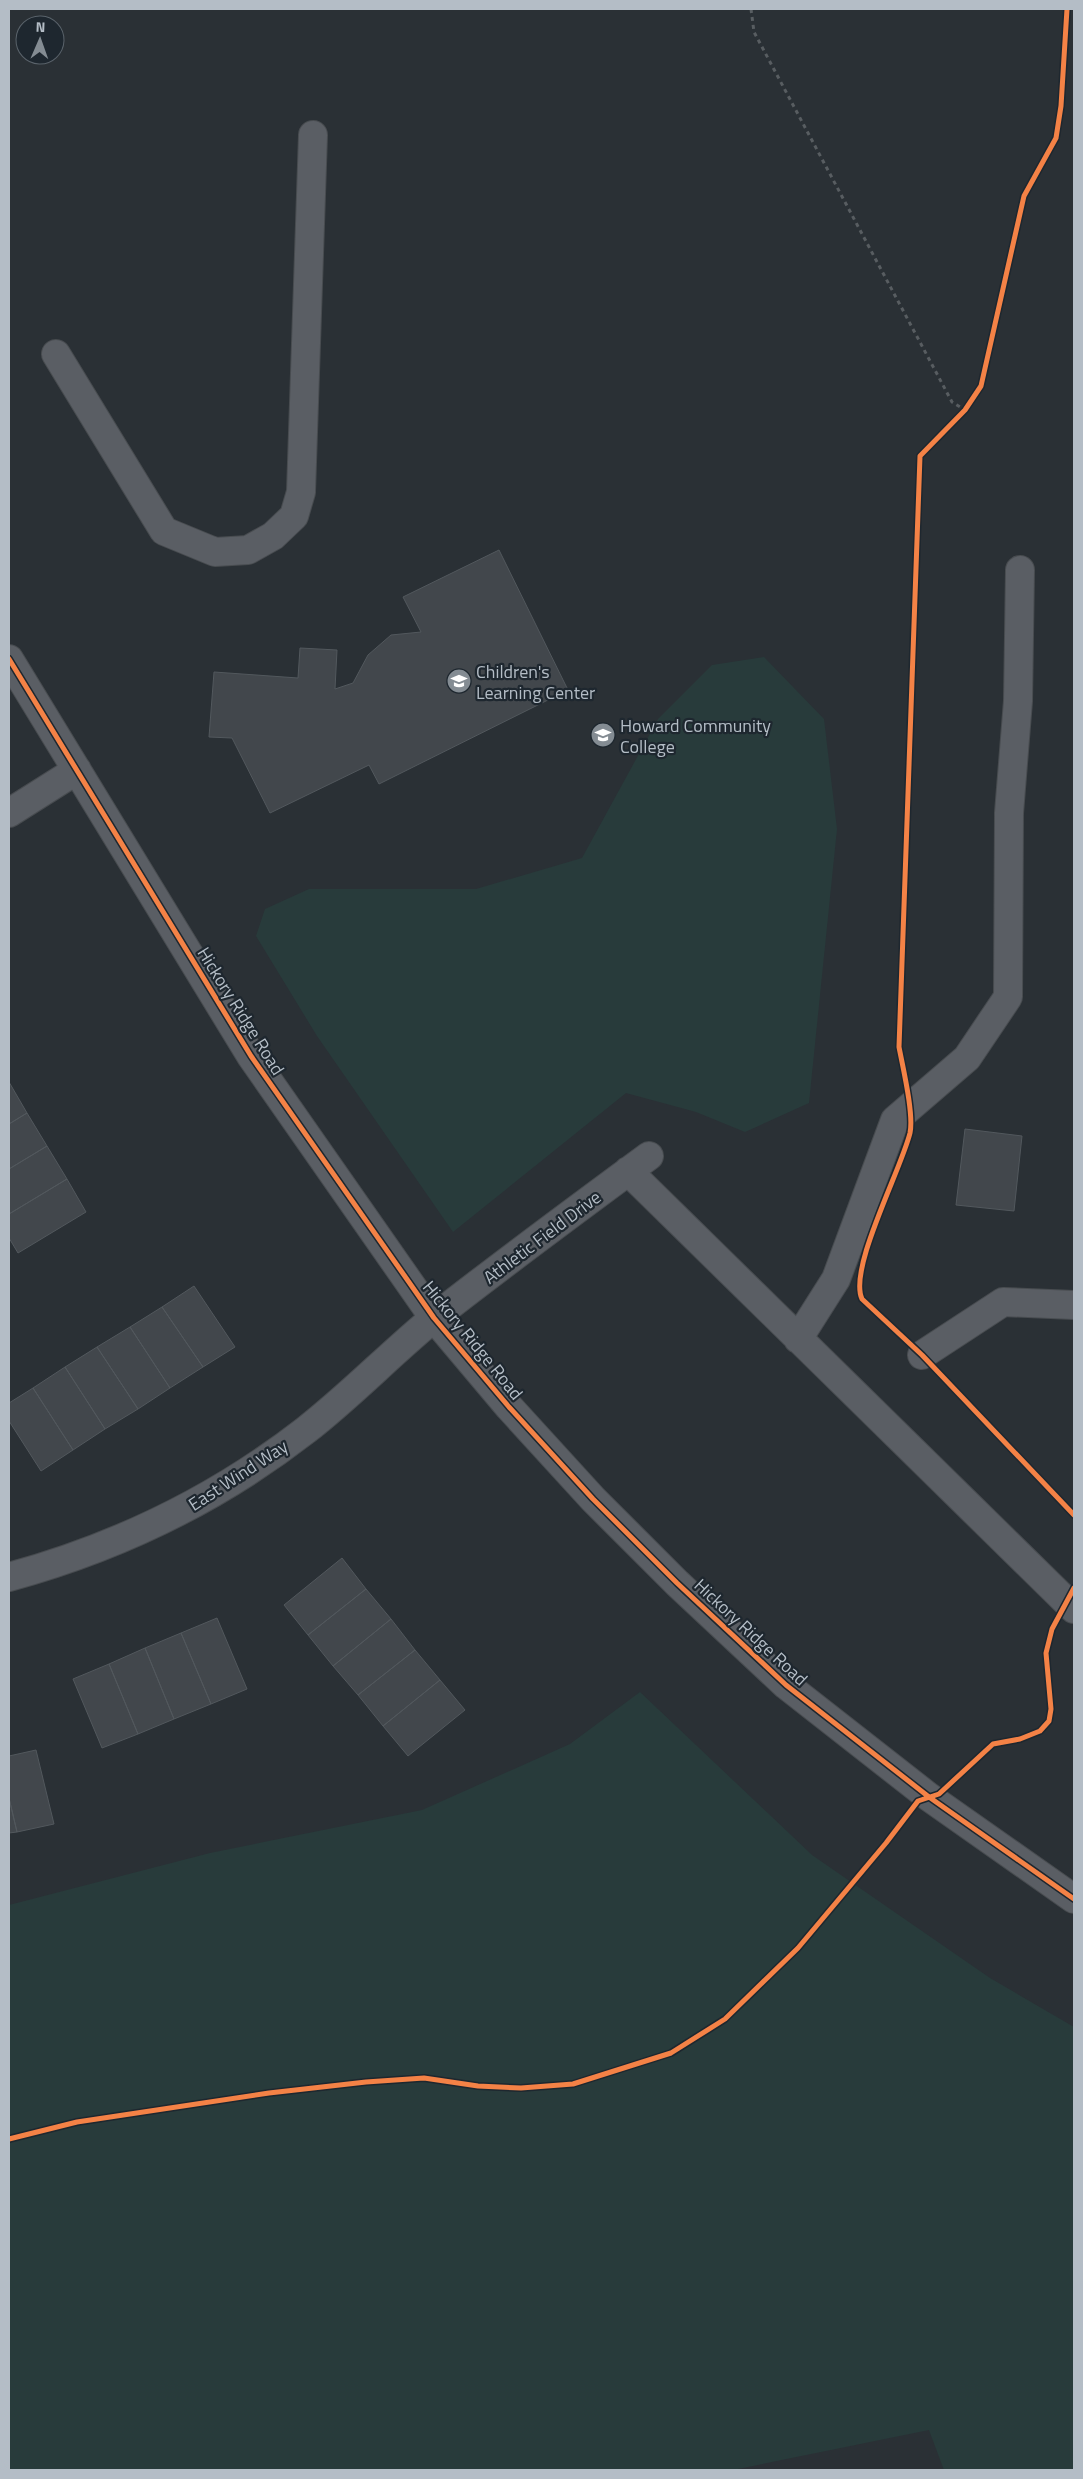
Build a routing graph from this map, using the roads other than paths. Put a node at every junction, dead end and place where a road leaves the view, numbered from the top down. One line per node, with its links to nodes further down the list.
1 (313, 135): 2 (street)
2 (56, 354)
3 (1020, 570): 9 (street)
4 (9, 659): 5 (street, Hickory Ridge Road)
5 (77, 770): 6 (street); 8 (street, Hickory Ridge Road)
6 (9, 813)
7 (1074, 1305): 10 (street)
8 (434, 1318): 9 (street, Athletic Field Drive); 11 (street, East Wind Way); 13 (street, Hickory Ridge Road)
9 (798, 1339): 12 (street)
10 (922, 1355)
11 (9, 1577)
12 (1074, 1609)
13 (1074, 1899)

